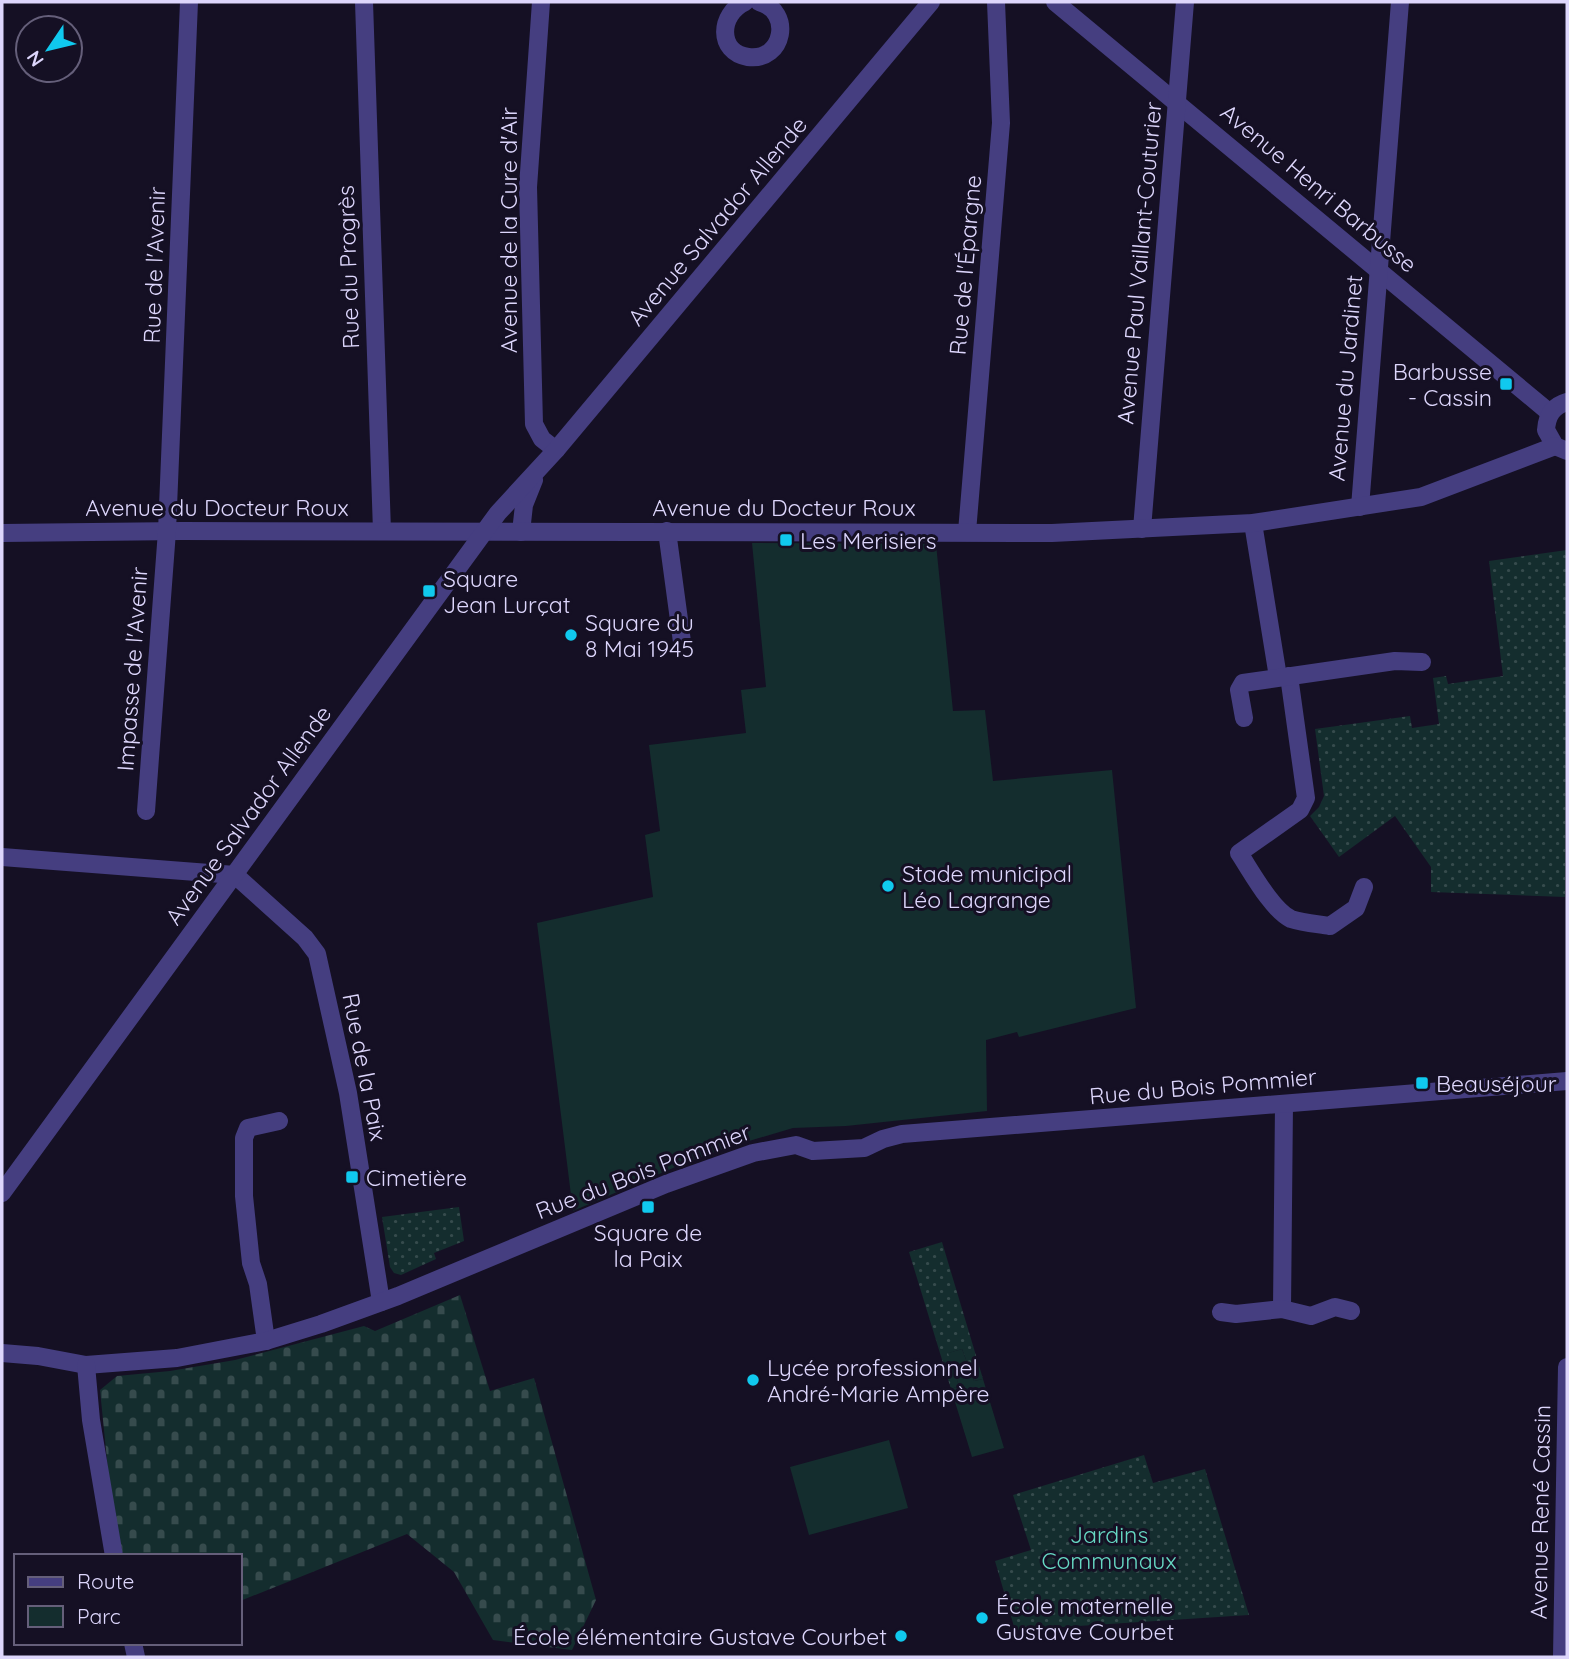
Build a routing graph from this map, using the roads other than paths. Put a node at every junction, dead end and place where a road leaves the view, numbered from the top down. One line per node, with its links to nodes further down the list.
1 (189, 2): 21 (street, Rue de l'Avenir)
2 (364, 2): 22 (street, Rue du Progrès)
3 (541, 2): 16 (street, Avenue de la Cure d'Air)
4 (745, 2): 5 (street)
5 (759, 2)
6 (931, 2): 16 (street, Avenue Salvador Allende)
7 (996, 2): 26 (street, Rue de l'Épargne)
8 (1055, 2): 11 (street, Avenue Henri Barbusse)
9 (1185, 2): 11 (street, Avenue Paul Vaillant-Couturier)
10 (1400, 2): 12 (street, Avenue du Jardinet)
11 (1177, 102): 12 (street, Avenue Henri Barbusse); 20 (street, Avenue Paul Vaillant-Couturier)
12 (1379, 269): 14 (street, Avenue Henri Barbusse); 18 (street, Avenue du Jardinet)
13 (1567, 402): 14 (street)
14 (1550, 413): 15 (street)
15 (1561, 448): 18 (street, Avenue du Docteur Roux)
16 (556, 450): 17 (street, Avenue Salvador Allende)
17 (538, 471): 24 (street, Avenue Salvador Allende); 25 (street, Avenue Salvador Allende)
18 (1360, 507): 19 (street, Avenue du Docteur Roux)
19 (1253, 523): 20 (street, Avenue du Docteur Roux); 30 (street)
20 (1142, 529): 26 (street, Avenue du Docteur Roux)
21 (167, 531): 22 (street, Avenue du Docteur Roux); 27 (street, Avenue du Docteur Roux); 32 (street, Impasse de l'Avenir)
22 (382, 531): 24 (street, Avenue du Docteur Roux)
23 (667, 531): 25 (street, Avenue du Docteur Roux); 26 (street, Avenue du Docteur Roux); 28 (street)
24 (485, 532): 25 (street, Avenue du Docteur Roux); 34 (street, Avenue Salvador Allende)
25 (521, 532)
26 (967, 532)
27 (2, 533)
28 (682, 642)
29 (1422, 662): 30 (street)
30 (1284, 676): 31 (street); 35 (street)
31 (1244, 718)
32 (146, 811)
33 (2, 857): 34 (street)
34 (235, 876): 39 (street, Avenue Salvador Allende); 40 (street, Rue de la Paix)
35 (1364, 887)
36 (1567, 1081): 37 (street, Rue du Bois Pommier)
37 (1284, 1104): 40 (street, Rue du Bois Pommier); 41 (street)
38 (279, 1121): 44 (street)
39 (2, 1193)
40 (381, 1302): 44 (street, Rue du Bois Pommier)
41 (1282, 1309): 42 (street); 43 (street)
42 (1351, 1311)
43 (1221, 1312)
44 (266, 1340): 46 (street, Rue du Bois Pommier)
45 (2, 1353): 46 (street, Rue du Bois Pommier)
46 (86, 1365): 48 (street)
47 (1567, 1367): 49 (street, Avenue René Cassin)
48 (114, 1554)
49 (1562, 1657)

